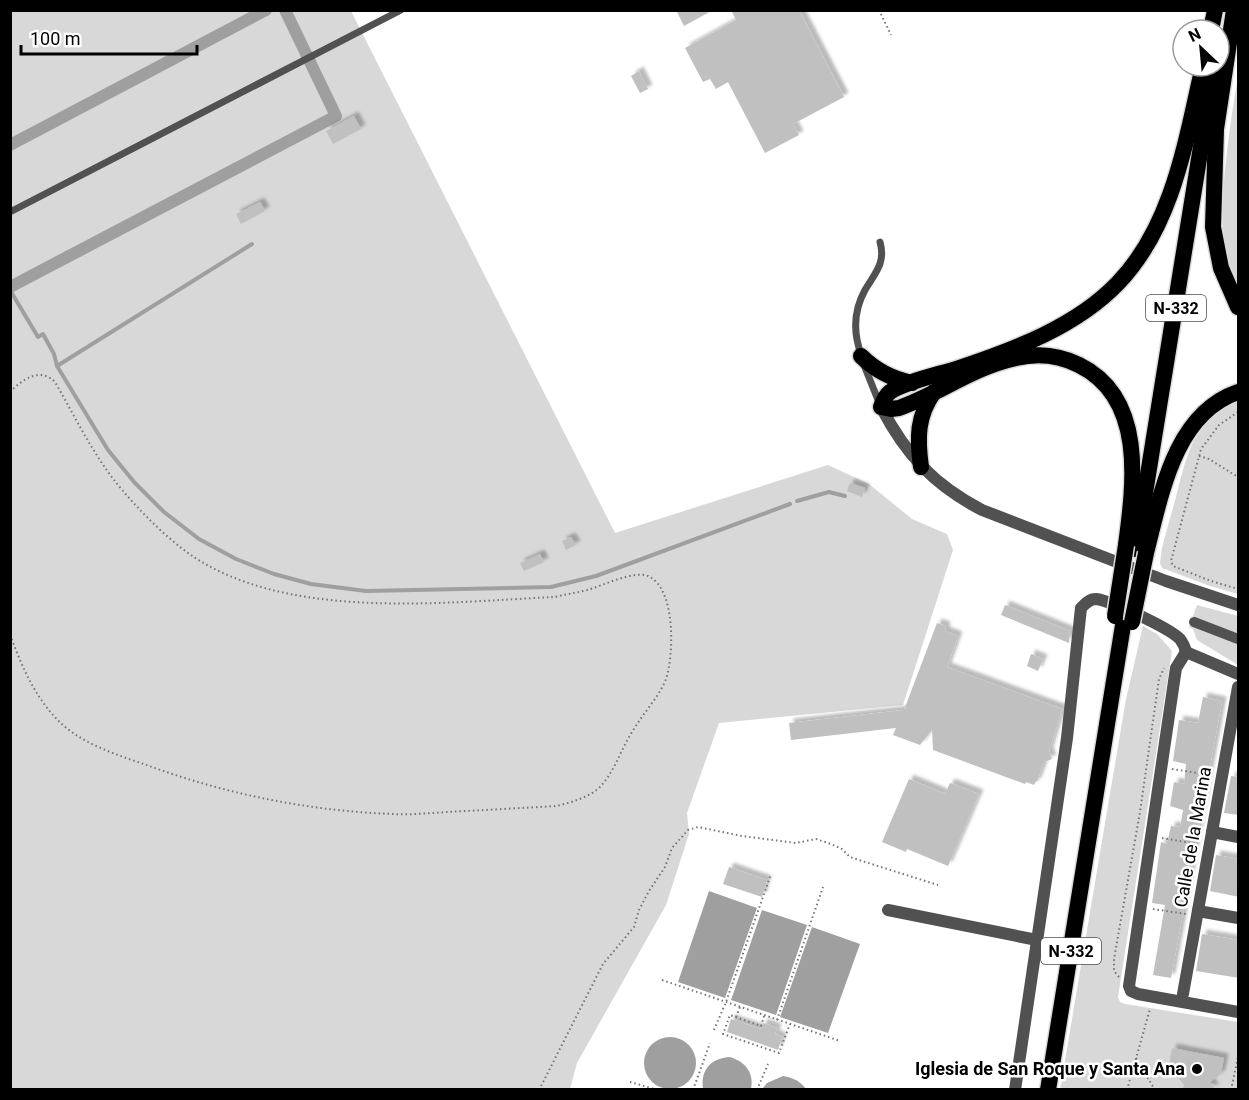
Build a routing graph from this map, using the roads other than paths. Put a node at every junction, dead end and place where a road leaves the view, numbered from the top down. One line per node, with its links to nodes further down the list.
1 (401, 10): 5 (lane)
2 (1234, 10): 7 (highway)
3 (1200, 78): 9 (highway)
4 (1212, 78): 14 (highway, N-332)
5 (10, 212)
6 (880, 242): 8 (lane)
7 (1239, 307)
8 (861, 356): 9 (highway); 12 (lane)
9 (913, 383): 12 (highway)
10 (935, 391): 12 (highway); 13 (highway); 14 (highway)
11 (1239, 392): 14 (highway)
12 (881, 407): 13 (street)
13 (921, 466): 15 (street)
14 (1136, 549): 16 (highway, N-332)
15 (1239, 605)
16 (1124, 619): 23 (highway, N-332); 23 (highway)
17 (1194, 622): 18 (street)
18 (1239, 639)
19 (1186, 652): 20 (street); 29 (street); 30 (street)
20 (1239, 674)
21 (1239, 687): 22 (street, Calle de la Marina)
22 (1233, 753): 24 (street, Calle de la Marina)
23 (1093, 812): 35 (highway, N-332)
24 (1212, 832): 25 (street); 27 (street, Calle de la Marina)
25 (1239, 837)
26 (888, 910): 29 (street)
27 (1198, 913): 28 (street); 31 (street, Calle de la Marina)
28 (1239, 918)
29 (1037, 940): 34 (street)
30 (1129, 984): 31 (street); 33 (street)
31 (1183, 993): 32 (street)
32 (1239, 1004)
33 (1239, 1012)
34 (1015, 1089)
35 (1048, 1089)

